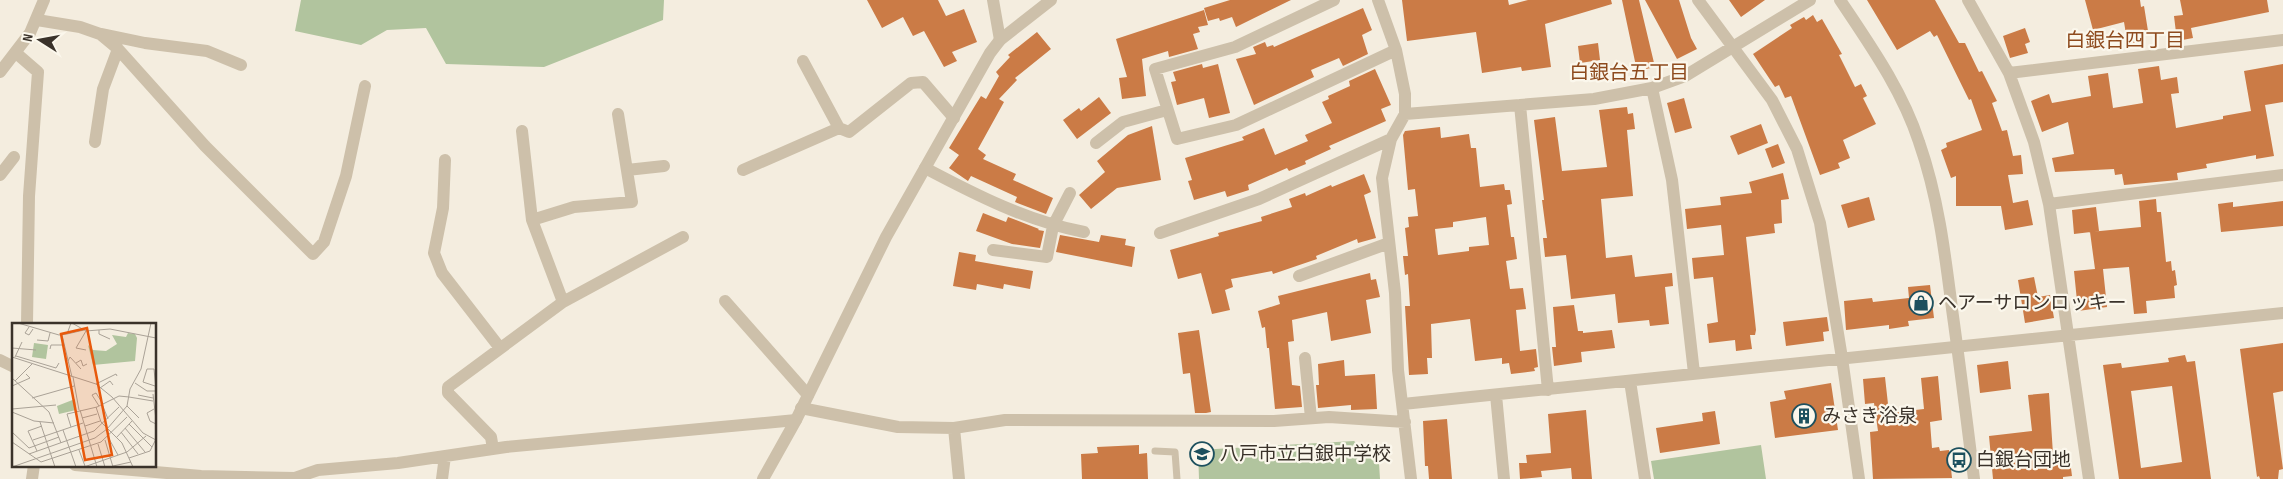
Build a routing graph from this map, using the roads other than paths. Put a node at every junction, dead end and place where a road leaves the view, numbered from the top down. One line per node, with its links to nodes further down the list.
1 (44, 0): 10 (street)
2 (993, 0): 12 (street)
3 (1051, 0): 12 (street)
4 (1334, 0): 25 (street)
5 (1378, 0): 16 (street)
6 (1698, 0): 15 (street)
7 (1810, 0): 15 (street)
8 (1840, 0): 58 (street)
9 (1968, 0): 21 (street)
10 (37, 20): 11 (street); 17 (street)
11 (100, 34): 14 (street); 19 (street)
12 (1000, 40): 28 (street)
13 (2283, 40): 21 (street)
14 (118, 48): 22 (street); 32 (street)
15 (1733, 48): 23 (street); 60 (street)
16 (1396, 50): 25 (street); 27 (street)
17 (16, 53): 20 (street); 55 (street)
18 (803, 61): 29 (street)
19 (241, 65)
20 (0, 72)
21 (2009, 73): 43 (street)
22 (365, 86)
23 (1652, 88): 24 (street); 63 (street)
24 (1520, 106): 27 (street); 65 (street)
25 (1167, 110): 33 (street)
26 (618, 114): 38 (street)
27 (1404, 114): 31 (street)
28 (954, 118): 29 (street); 37 (street)
29 (839, 128): 39 (street)
30 (522, 131): 44 (street)
31 (1391, 139): 47 (street); 49 (street)
32 (95, 142)
33 (1096, 143)
34 (14, 157): 40 (street)
35 (445, 160): 57 (street)
36 (664, 166): 38 (street)
37 (925, 168): 45 (street); 66 (street)
38 (627, 170): 44 (street)
39 (742, 170)
40 (0, 175)
41 (2283, 175): 43 (street)
42 (1070, 193): 45 (street)
43 (2049, 204): 56 (street)
44 (532, 220): 53 (street)
45 (1053, 226): 46 (street); 50 (street)
46 (1084, 232)
47 (1160, 234)
48 (683, 237): 53 (street)
49 (1389, 243): 51 (street); 68 (street)
50 (993, 250)
51 (1300, 276)
52 (725, 301): 66 (street)
53 (563, 302): 57 (street)
54 (2283, 313): 56 (street)
55 (27, 323)
56 (2069, 335): 58 (street); 90 (street)
57 (500, 348): 73 (street)
58 (1957, 348): 60 (street); 89 (street)
59 (1305, 358): 70 (street)
60 (1842, 358): 63 (street); 88 (street)
61 (0, 360): 62 (street)
62 (12, 366)
63 (1694, 373): 64 (street)
64 (1630, 381): 65 (street); 87 (street)
65 (1548, 390): 67 (street)
66 (808, 395): 69 (street)
67 (1496, 395): 68 (street); 86 (street)
68 (1403, 404): 71 (street)
69 (798, 414): 72 (street); 73 (street); 82 (street)
70 (1311, 418): 71 (street); 72 (street)
71 (1406, 422): 85 (street)
72 (954, 428): 83 (street)
73 (493, 449): 75 (street)
74 (1155, 451): 84 (lane)
75 (445, 456): 80 (street); 81 (street)
76 (34, 466): 79 (street)
77 (84, 466): 78 (street)
78 (200, 478): 80 (street)
79 (32, 479)
80 (295, 479)
81 (442, 479)
82 (763, 479)
83 (960, 479)
84 (1177, 479)
85 (1411, 479)
86 (1504, 479)
87 (1645, 479)
88 (1859, 479)
89 (1974, 479)
90 (2090, 479)

